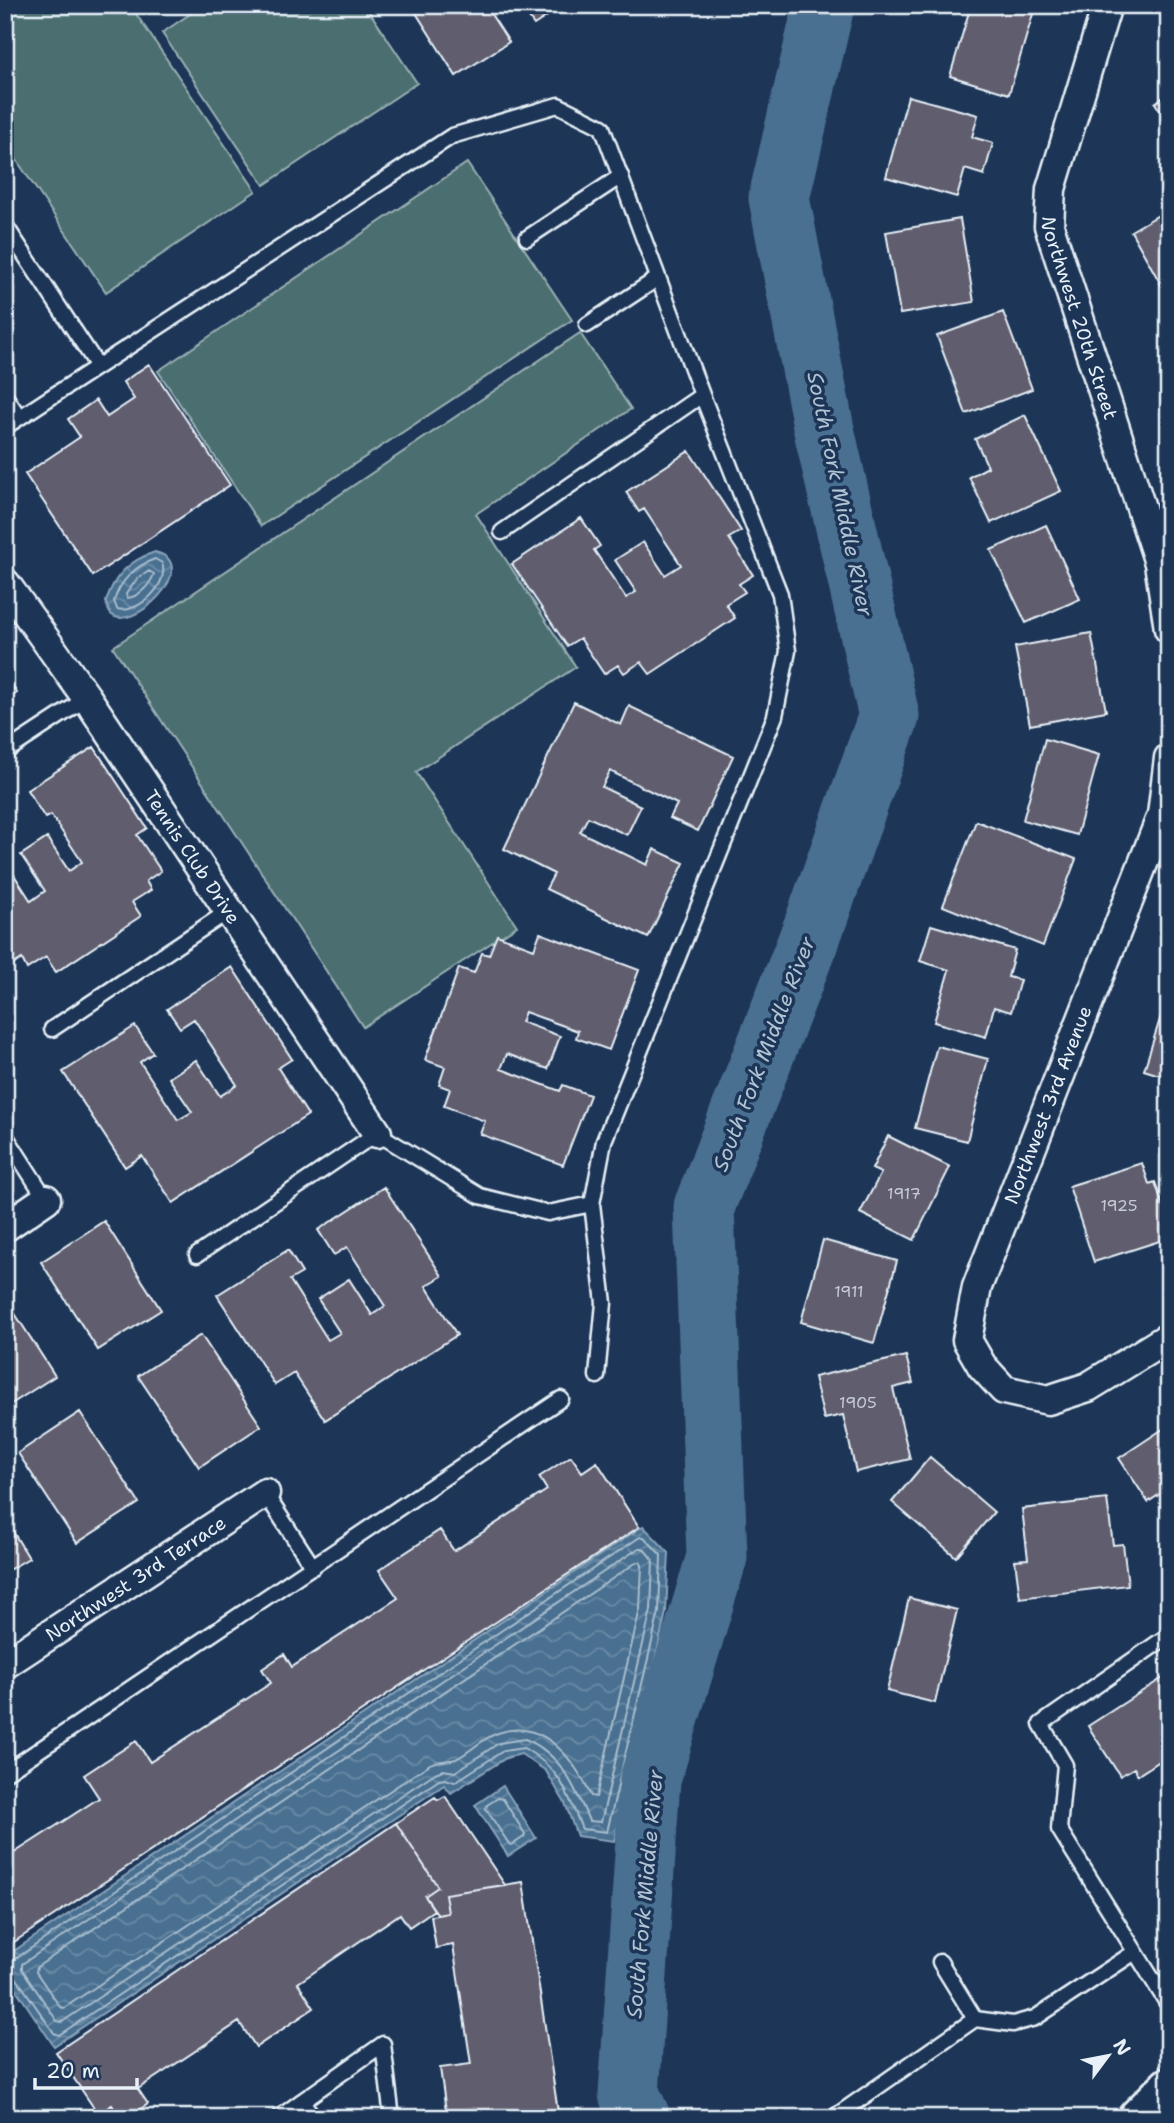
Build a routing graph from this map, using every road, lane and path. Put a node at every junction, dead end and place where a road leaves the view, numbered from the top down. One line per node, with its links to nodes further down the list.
1 (1107, 5): 14 (street, Northwest 20th Street)
2 (621, 176): 4 (lane); 5 (lane); 7 (lane)
3 (5, 225): 7 (lane)
4 (527, 239)
5 (658, 278): 6 (lane); 8 (lane)
6 (587, 325)
7 (97, 365): 10 (lane)
8 (702, 395): 12 (lane); 24 (lane)
9 (5, 396): 10 (lane)
10 (19, 418): 11 (lane)
11 (5, 427)
12 (502, 532)
13 (5, 583): 15 (street, Tennis Club Drive)
14 (1169, 629)
15 (87, 698): 16 (lane); 19 (street, Tennis Club Drive)
16 (5, 752)
17 (1169, 758): 18 (street)
18 (1165, 818): 27 (street, Northwest 3rd Avenue)
19 (230, 910): 20 (lane); 21 (street, Tennis Club Drive)
20 (52, 1029)
21 (377, 1133): 24 (lane); 26 (lane)
22 (5, 1135): 23 (lane)
23 (46, 1199): 25 (street)
24 (592, 1204): 28 (lane)
25 (5, 1227)
26 (197, 1255)
27 (1169, 1337)
28 (597, 1377)
29 (561, 1399): 31 (lane)
30 (265, 1493): 31 (lane); 33 (street, Northwest 3rd Terrace)
31 (313, 1567): 34 (lane)
32 (1169, 1635): 35 (lane)
33 (5, 1664)
34 (5, 1773)
35 (1135, 1952): 37 (lane); 38 (lane)
36 (940, 1962): 38 (lane)
37 (1169, 2007)
38 (975, 2019): 44 (lane)
39 (1169, 2088): 45 (main road)
40 (302, 2101): 41 (lane); 42 (lane); 43 (lane)
41 (279, 2118)
42 (314, 2118)
43 (392, 2118)
44 (833, 2118)
45 (1138, 2118)

